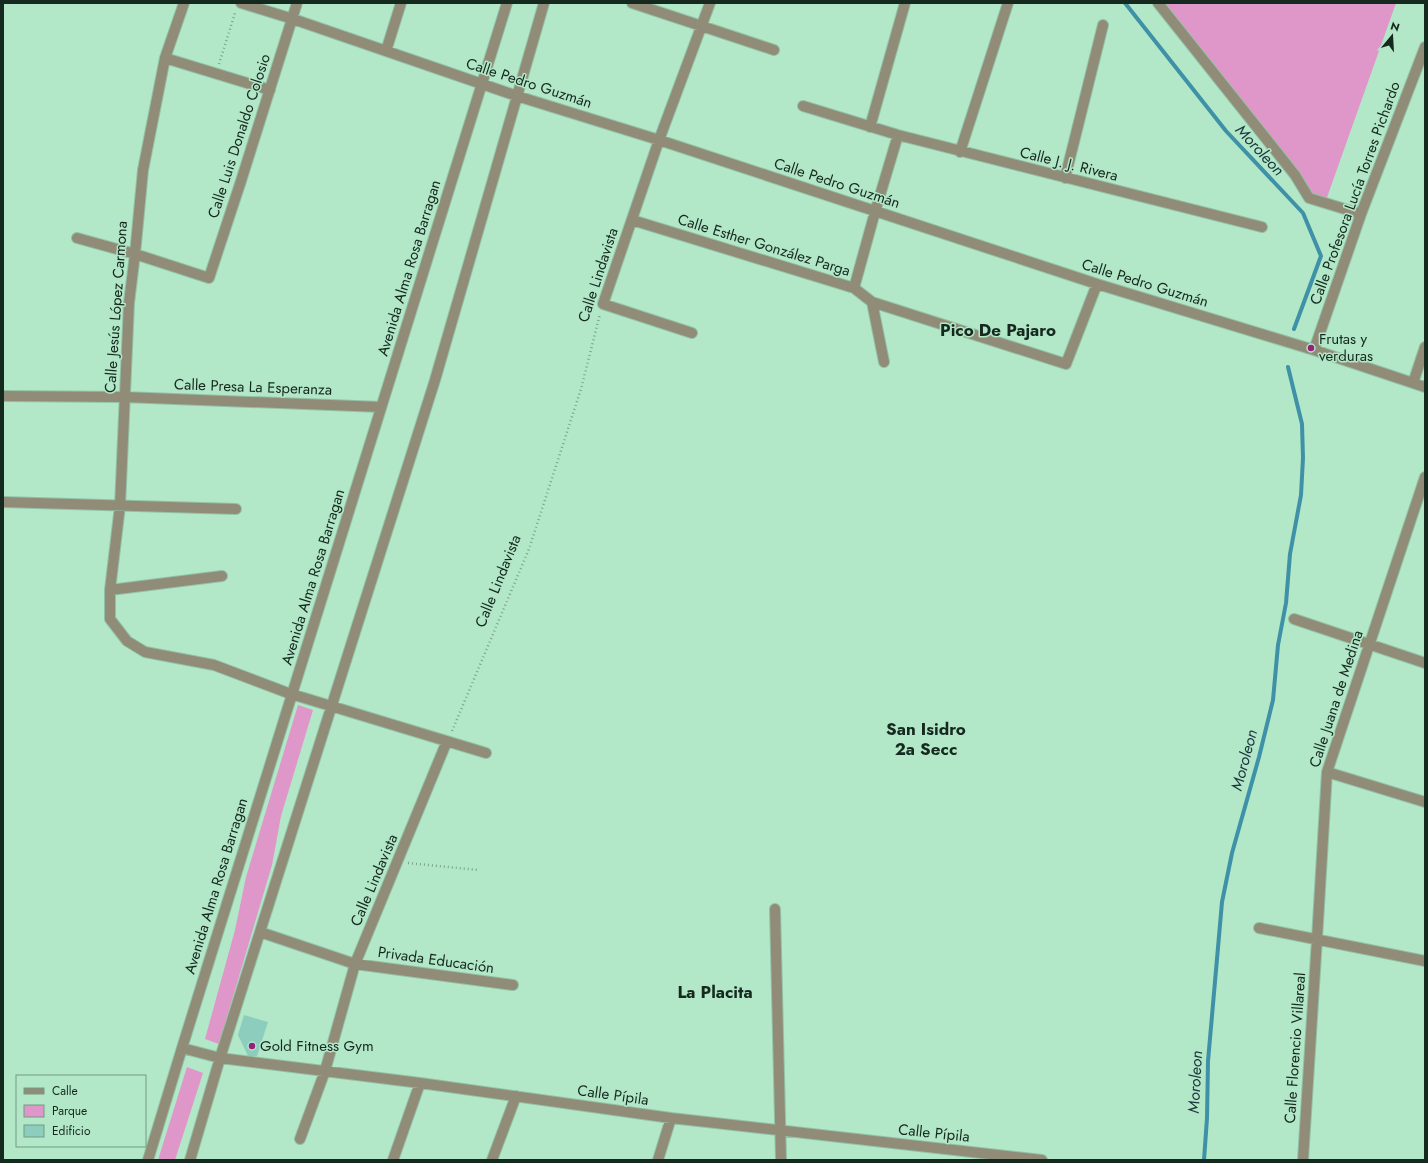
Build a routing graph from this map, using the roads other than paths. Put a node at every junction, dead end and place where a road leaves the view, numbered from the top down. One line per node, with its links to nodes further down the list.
1 (184, 3): 18 (street, Calle Jesús López Carmona)
2 (297, 3): 12 (street, Calle Luis Donaldo Colosio)
3 (401, 3): 17 (street)
4 (507, 3): 19 (street, Avenida Alma Rosa Barragan)
5 (544, 3): 21 (street)
6 (632, 3): 14 (street)
7 (710, 3): 14 (street, Calle Lindavista)
8 (905, 3): 23 (street)
9 (1008, 3): 26 (street)
10 (1158, 3): 29 (street)
11 (239, 7): 12 (street, Calle Pedro Guzmán)
12 (293, 19): 17 (street, Calle Pedro Guzmán); 20 (street, Calle Luis Donaldo Colosio)
13 (1104, 25): 27 (street)
14 (702, 26): 16 (street); 25 (street, Calle Lindavista)
15 (1425, 47): 29 (street, Calle Profesora Lucía Torres Pichardo)
16 (774, 50)
17 (386, 52): 19 (street, Calle Pedro Guzmán)
18 (165, 58): 20 (street); 33 (street, Calle Jesús López Carmona)
19 (482, 85): 21 (street, Calle Pedro Guzmán); 45 (street, Avenida Alma Rosa Barragan)
20 (270, 90): 33 (street, Calle Luis Donaldo Colosio)
21 (517, 96): 25 (street, Calle Pedro Guzmán); 56 (street)
22 (803, 106): 23 (street, Calle J. J. Rivera)
23 (870, 126): 24 (street, Calle J. J. Rivera)
24 (898, 135): 26 (street, Calle J. J. Rivera); 28 (street)
25 (660, 140): 28 (street, Calle Pedro Guzmán); 30 (street, Calle Lindavista)
26 (960, 152): 27 (street, Calle J. J. Rivera)
27 (1065, 178): 31 (street, Calle J. J. Rivera)
28 (875, 212): 34 (street, Calle Pedro Guzmán); 35 (street)
29 (1361, 214): 39 (street, Calle Profesora Lucía Torres Pichardo)
30 (632, 220): 35 (street, Calle Esther González Parga); 37 (street, Calle Lindavista)
31 (1262, 228)
32 (77, 238): 33 (street)
33 (135, 254): 44 (street, Calle Jesús López Carmona)
34 (1097, 284): 36 (street, Calle Esther González Parga); 39 (street, Calle Pedro Guzmán)
35 (854, 288): 36 (street, Calle Esther González Parga)
36 (872, 302): 40 (street)
37 (692, 333)
38 (1425, 347): 41 (street)
39 (1314, 350): 41 (street, Calle Pedro Guzmán)
40 (884, 362)
41 (1413, 383): 42 (street, Calle Pedro Guzmán)
42 (1425, 387)
43 (3, 396): 44 (street, Calle Presa La Esperanza)
44 (124, 397): 45 (street, Calle Presa La Esperanza); 48 (street, Calle Jesús López Carmona)
45 (381, 407): 55 (street, Avenida Alma Rosa Barragan)
46 (1425, 477): 53 (street, Calle Juana de Medina)
47 (3, 502): 48 (street)
48 (120, 506): 49 (street); 51 (street, Calle Jesús López Carmona)
49 (236, 510)
50 (222, 576): 51 (street)
51 (110, 590): 55 (street, Calle Jesús López Carmona)
52 (1294, 619): 53 (street)
53 (1369, 644): 54 (street); 59 (street, Calle Juana de Medina)
54 (1425, 664)
55 (292, 694): 56 (street); 68 (street, Avenida Alma Rosa Barragan)
56 (331, 707): 57 (street); 63 (street)
57 (447, 741): 58 (street); 66 (street, Calle Lindavista)
58 (486, 753)
59 (1327, 772): 60 (street); 64 (street, Calle Juana de Medina)
60 (1425, 802)
61 (776, 909): 74 (street)
62 (1259, 928): 64 (street)
63 (260, 932): 66 (street, Privada Educación); 69 (street)
64 (1317, 939): 65 (street); 83 (street, Calle Florencio Villareal)
65 (1425, 961)
66 (355, 964): 67 (street, Privada Educación); 70 (street, Calle Lindavista)
67 (513, 985)
68 (182, 1048): 69 (street, Calle Pípila); 76 (street, Avenida Alma Rosa Barragan)
69 (220, 1058): 70 (street, Calle Pípila); 77 (street)
70 (325, 1071): 71 (street, Calle Pípila); 75 (street, Calle Lindavista)
71 (420, 1083): 72 (street, Calle Pípila); 78 (street)
72 (516, 1096): 73 (street, Calle Pípila); 79 (street)
73 (671, 1118): 74 (street, Calle Pípila); 80 (street)
74 (781, 1131): 81 (street); 82 (street, Calle Pípila)
75 (300, 1140)
76 (148, 1160)
77 (190, 1160)
78 (393, 1160)
79 (492, 1160)
80 (658, 1160)
81 (781, 1160)
82 (1042, 1160)
83 (1302, 1160)

